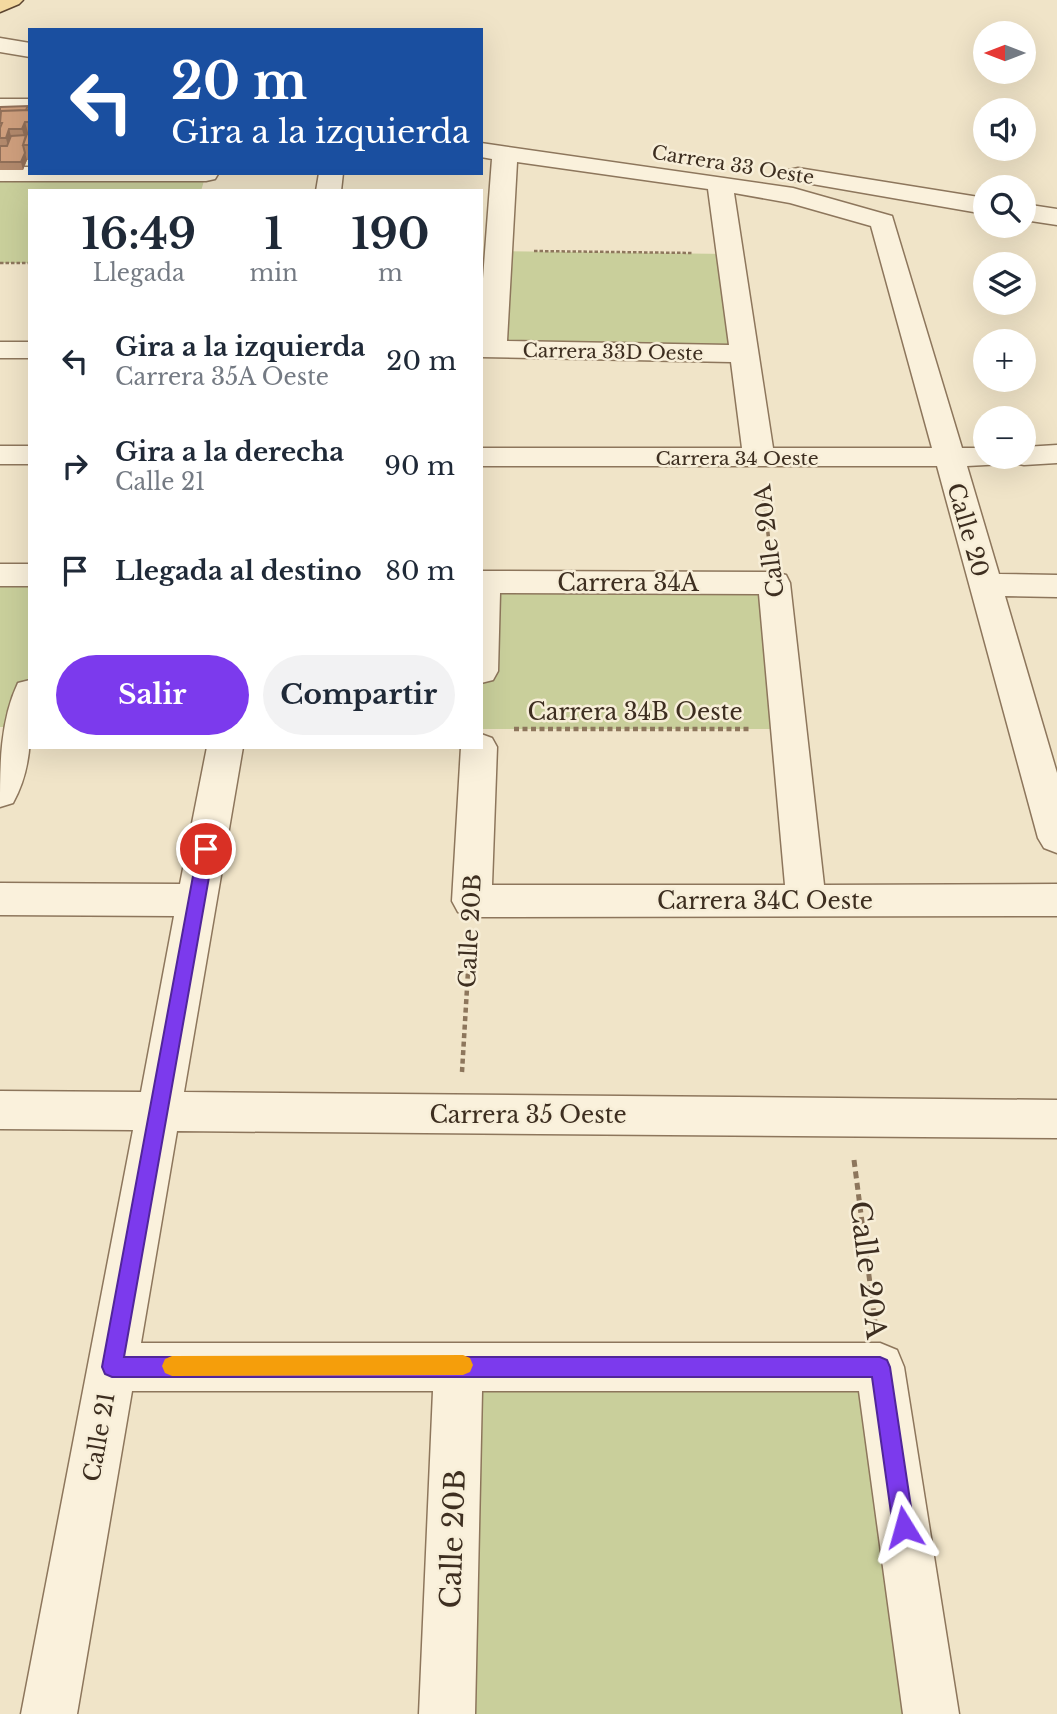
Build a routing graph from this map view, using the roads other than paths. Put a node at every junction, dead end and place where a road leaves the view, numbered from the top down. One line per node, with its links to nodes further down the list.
1 (12, 0): 2 (main road)
2 (0, 6)
3 (0, 45): 4 (street)
4 (28, 50)
5 (0, 106): 6 (street)
6 (28, 106)
7 (536, 134): 12 (street, Carrera 33 Oeste)
8 (493, 152): 11 (street, Carrera 33 Oeste); 16 (street)
9 (0, 174): 10 (street)
10 (28, 174)
11 (720, 183): 15 (street, Carrera 33 Oeste); 19 (street, Calle 20A)
12 (973, 204)
13 (1036, 214): 14 (street)
14 (1057, 217)
15 (883, 221): 27 (street, Calle 20)
16 (487, 349): 19 (street, Carrera 33D Oeste)
17 (0, 350): 18 (street)
18 (28, 350)
19 (745, 354): 26 (street, Calle 20A)
20 (1057, 454): 23 (street)
21 (0, 455): 22 (street)
22 (28, 455)
23 (1036, 455)
24 (483, 457): 26 (street, Carrera 34 Oeste)
25 (973, 457): 27 (street, Carrera 34 Oeste)
26 (759, 458): 27 (street, Carrera 34 Oeste)
27 (948, 458): 32 (street, Calle 20)
28 (0, 575): 29 (street)
29 (28, 575)
30 (483, 583): 31 (street, Carrera 34A)
31 (774, 583): 43 (street, Calle 20A)
32 (984, 586): 33 (street); 38 (street, Calle 20)
33 (1057, 586)
34 (28, 699): 37 (street)
35 (493, 738): 42 (street, Calle 20B)
36 (225, 749): 40 (street, Calle 21)
37 (0, 793)
38 (1057, 838)
39 (0, 899): 40 (street)
40 (197, 900): 45 (street, Calle 21)
41 (1057, 900): 43 (street, Carrera 34C Oeste)
42 (472, 901): 43 (street, Carrera 34C Oeste)
43 (806, 901)
44 (0, 1110): 45 (street, Carrera 35 Oeste)
45 (158, 1113): 46 (street, Carrera 35 Oeste); 48 (street, Calle 21)
46 (1057, 1119)
47 (458, 1365): 48 (street); 50 (street, Calle 20B); 51 (street, Calle 20A)
48 (112, 1367): 49 (street, Calle 21)
49 (49, 1714)
50 (447, 1714)
51 (931, 1714)

